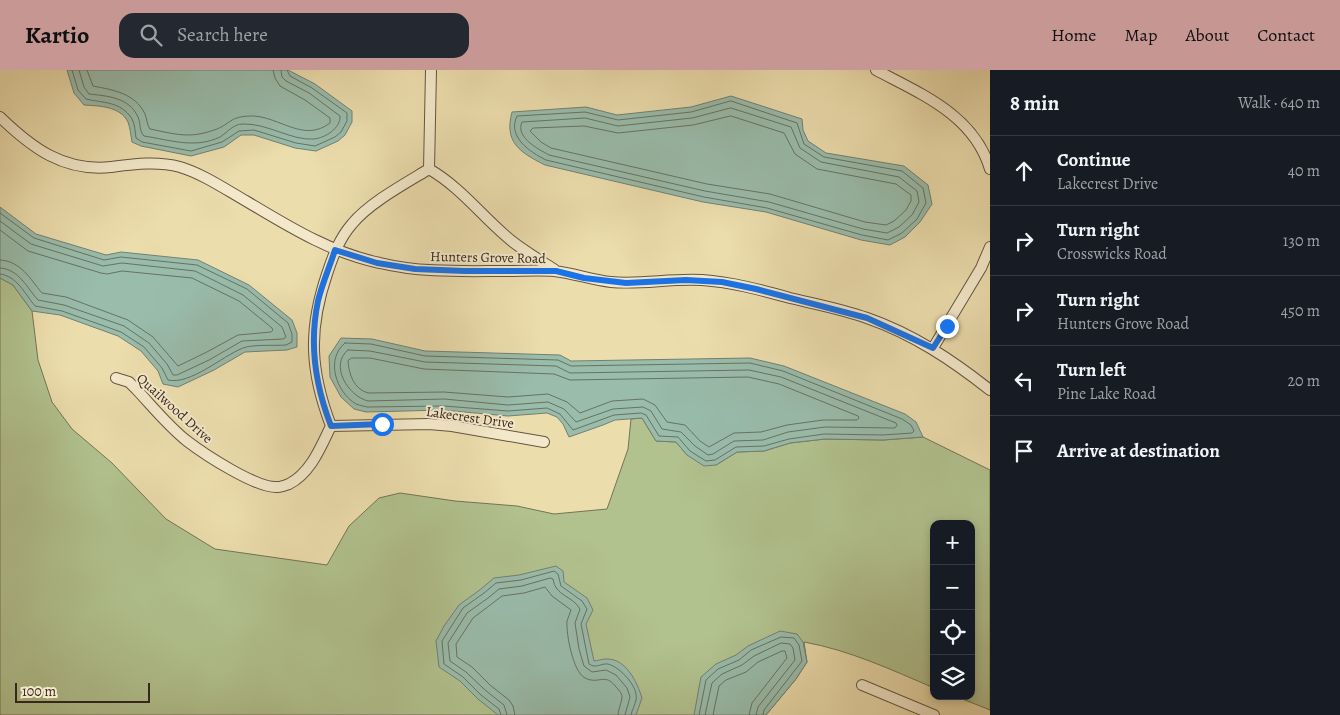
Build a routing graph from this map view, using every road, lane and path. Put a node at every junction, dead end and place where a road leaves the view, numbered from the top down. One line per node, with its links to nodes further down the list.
1 (431, 70): 4 (street)
2 (876, 70): 5 (street)
3 (0, 117): 7 (street, Hunters Grove Road)
4 (429, 169): 7 (street); 8 (street)
5 (990, 169)
6 (990, 247): 9 (street)
7 (335, 250): 8 (street, Hunters Grove Road); 12 (street)
8 (556, 271): 9 (street, Hunters Grove Road)
9 (933, 348): 11 (street, Hunters Grove Road)
10 (116, 378): 12 (street, Quailwood Drive)
11 (990, 390)
12 (331, 426): 13 (street, Lakecrest Drive)
13 (544, 442)
14 (862, 685): 15 (street)
15 (934, 715)

